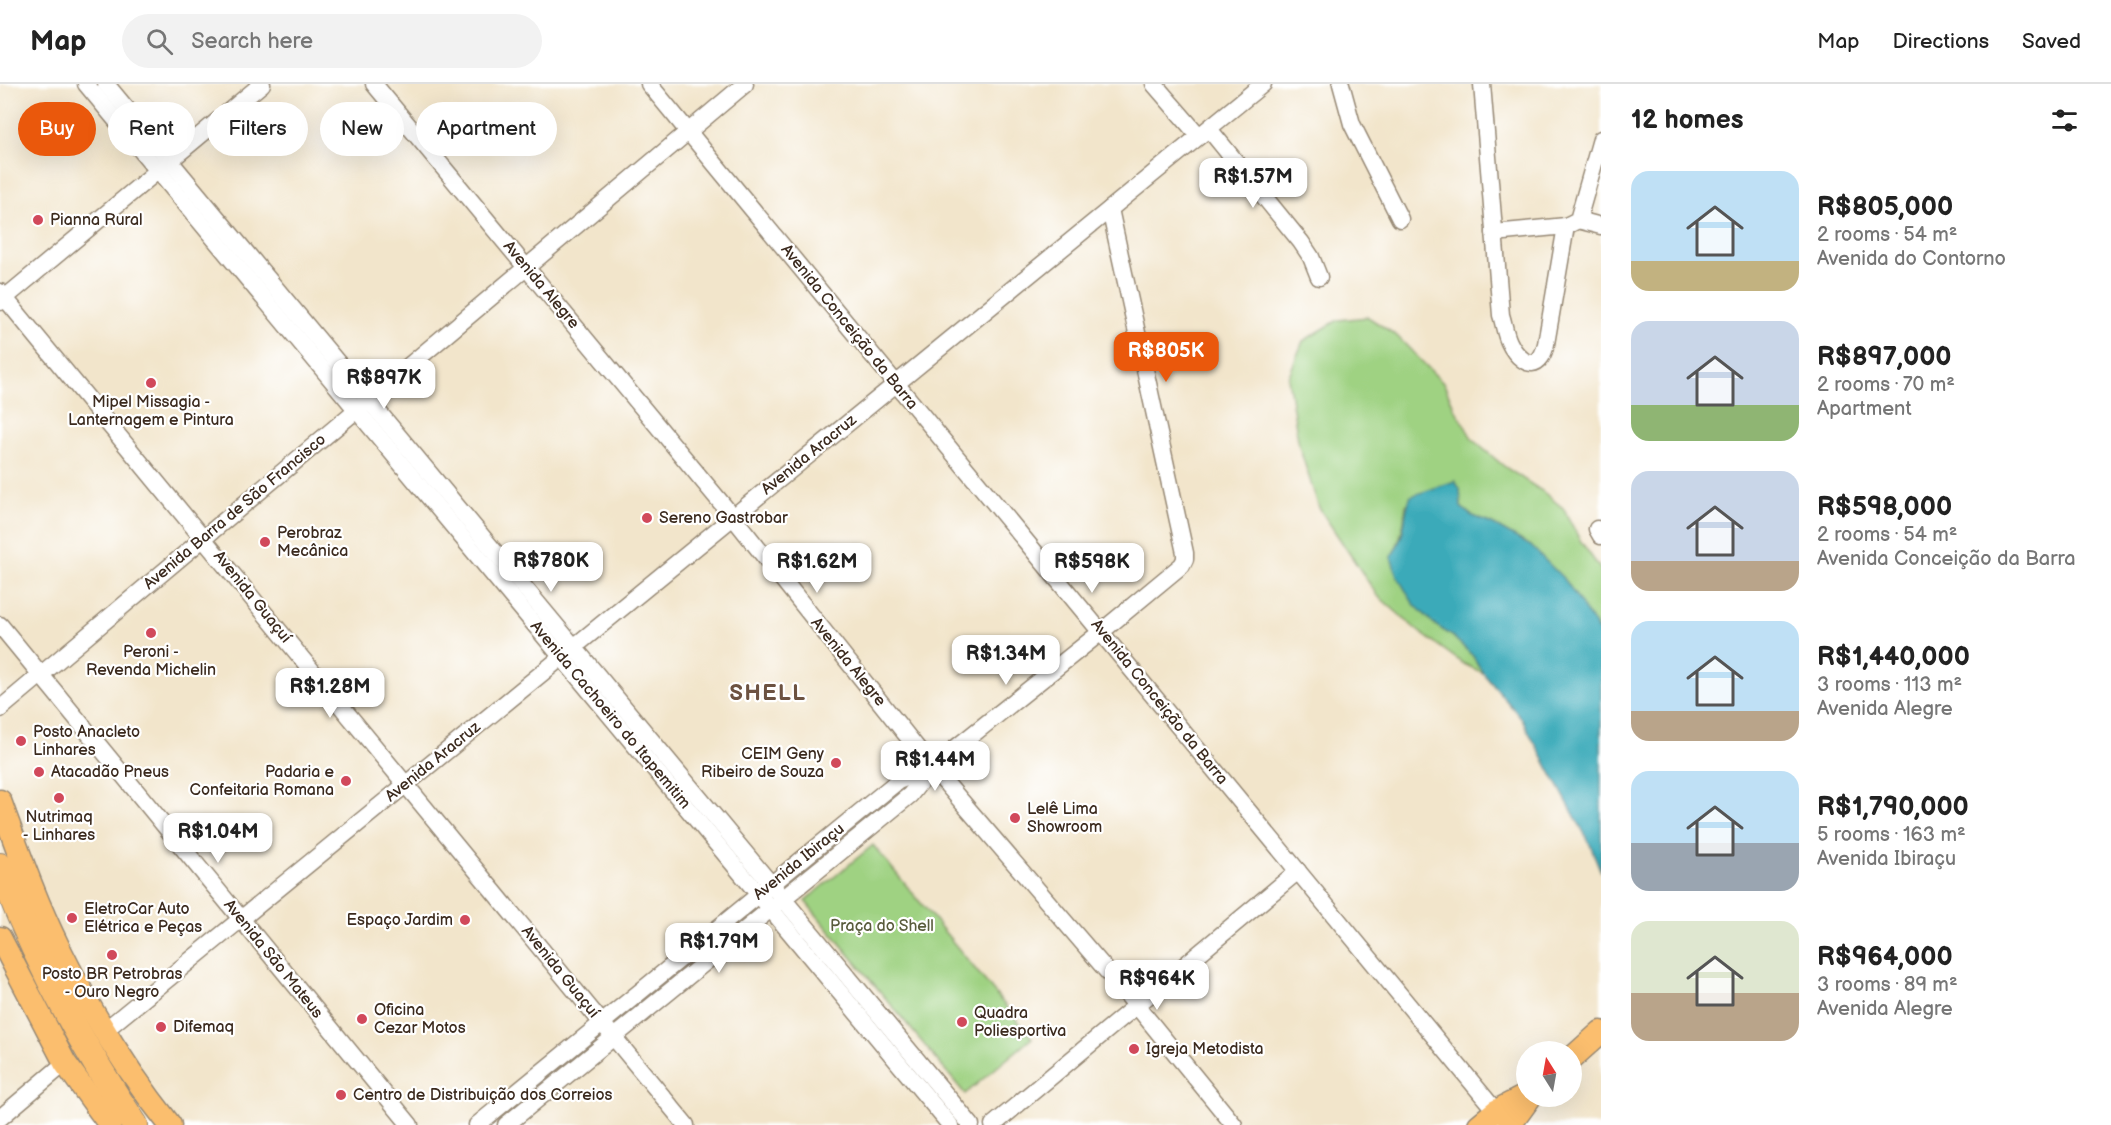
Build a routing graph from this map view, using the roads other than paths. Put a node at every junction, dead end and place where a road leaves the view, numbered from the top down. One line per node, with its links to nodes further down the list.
1 (86, 84): 14 (street)
2 (106, 84): 14 (street)
3 (262, 84): 14 (street)
4 (374, 84): 20 (street, Avenida Alegre)
5 (649, 84): 11 (street, Avenida Conceição da Barra)
6 (745, 84): 11 (street, Avenida Barra de São Francisco)
7 (1155, 84): 12 (street)
8 (1263, 84): 12 (street, Avenida Aracruz)
9 (1341, 84): 16 (street)
10 (1482, 84): 19 (street)
11 (688, 131): 20 (street, Avenida Barra de São Francisco); 23 (street, Avenida Conceição da Barra)
12 (1204, 132): 15 (street, Avenida Aracruz); 21 (street)
13 (1601, 139): 17 (street)
14 (164, 166): 22 (street); 24 (street)
15 (1110, 209): 23 (street, Avenida Aracruz); 28 (street, Avenida Ibiraçu)
16 (1400, 219)
17 (1572, 223): 18 (street); 19 (street); 19 (street)
18 (1601, 226)
19 (1494, 233)
20 (527, 267): 24 (street, Avenida Barra de São Francisco); 25 (street, Avenida Alegre)
21 (1318, 277)
22 (2, 297): 26 (street, Avenida Guaçuí)
23 (896, 384): 25 (street, Avenida Aracruz); 28 (street, Avenida Conceição da Barra)
24 (362, 405): 26 (street, Avenida Barra de São Francisco); 29 (street)
25 (733, 517): 29 (street, Avenida Aracruz); 32 (street, Avenida Alegre)
26 (203, 538): 30 (street, Avenida Barra de São Francisco); 33 (street, Avenida Guaçuí)
27 (0, 626): 30 (street, Avenida São Mateus)
28 (1101, 632): 32 (street, Avenida Ibiraçu); 36 (street, Avenida Conceição da Barra)
29 (568, 652): 33 (street, Avenida Aracruz); 37 (street)
30 (40, 675): 31 (street, Avenida Barra de São Francisco); 39 (street, Avenida São Mateus)
31 (0, 709)
32 (932, 767): 37 (street, Avenida Ibiraçu); 38 (street, Avenida Ibiraçu); 41 (street, Avenida Alegre)
33 (406, 785): 39 (street, Avenida Aracruz); 42 (street, Avenida Guaçuí)
34 (0, 801): 43 (main road)
35 (0, 866): 52 (highway)
36 (1298, 871): 41 (street); 50 (street, Avenida Conceição da Barra)
37 (765, 890): 38 (street); 42 (street, Avenida Ibiraçu)
38 (777, 904): 45 (street, Avenida Ibiraçu); 58 (street); 59 (street)
39 (241, 919): 43 (street, Avenida Aracruz); 54 (street, Avenida São Mateus)
40 (0, 938): 47 (main road)
41 (1137, 1006): 60 (street); 61 (street, Avenida Alegre)
42 (602, 1023): 45 (street, Avenida Guaçuí); 55 (street, Avenida Ibiraçu)
43 (104, 1031): 53 (main road)
44 (1601, 1032): 46 (main road)
45 (614, 1037): 56 (street, Avenida Ibiraçu); 57 (street, Avenida Guaçuí)
46 (1582, 1049)
47 (65, 1063): 49 (street); 51 (main road)
48 (1516, 1107): 50 (main road)
49 (0, 1118)
50 (1498, 1122)
51 (110, 1125)
52 (135, 1125)
53 (170, 1125)
54 (410, 1125)
55 (477, 1125)
56 (506, 1125)
57 (686, 1125)
58 (950, 1125)
59 (971, 1125)
60 (993, 1125)
61 (1234, 1125)

